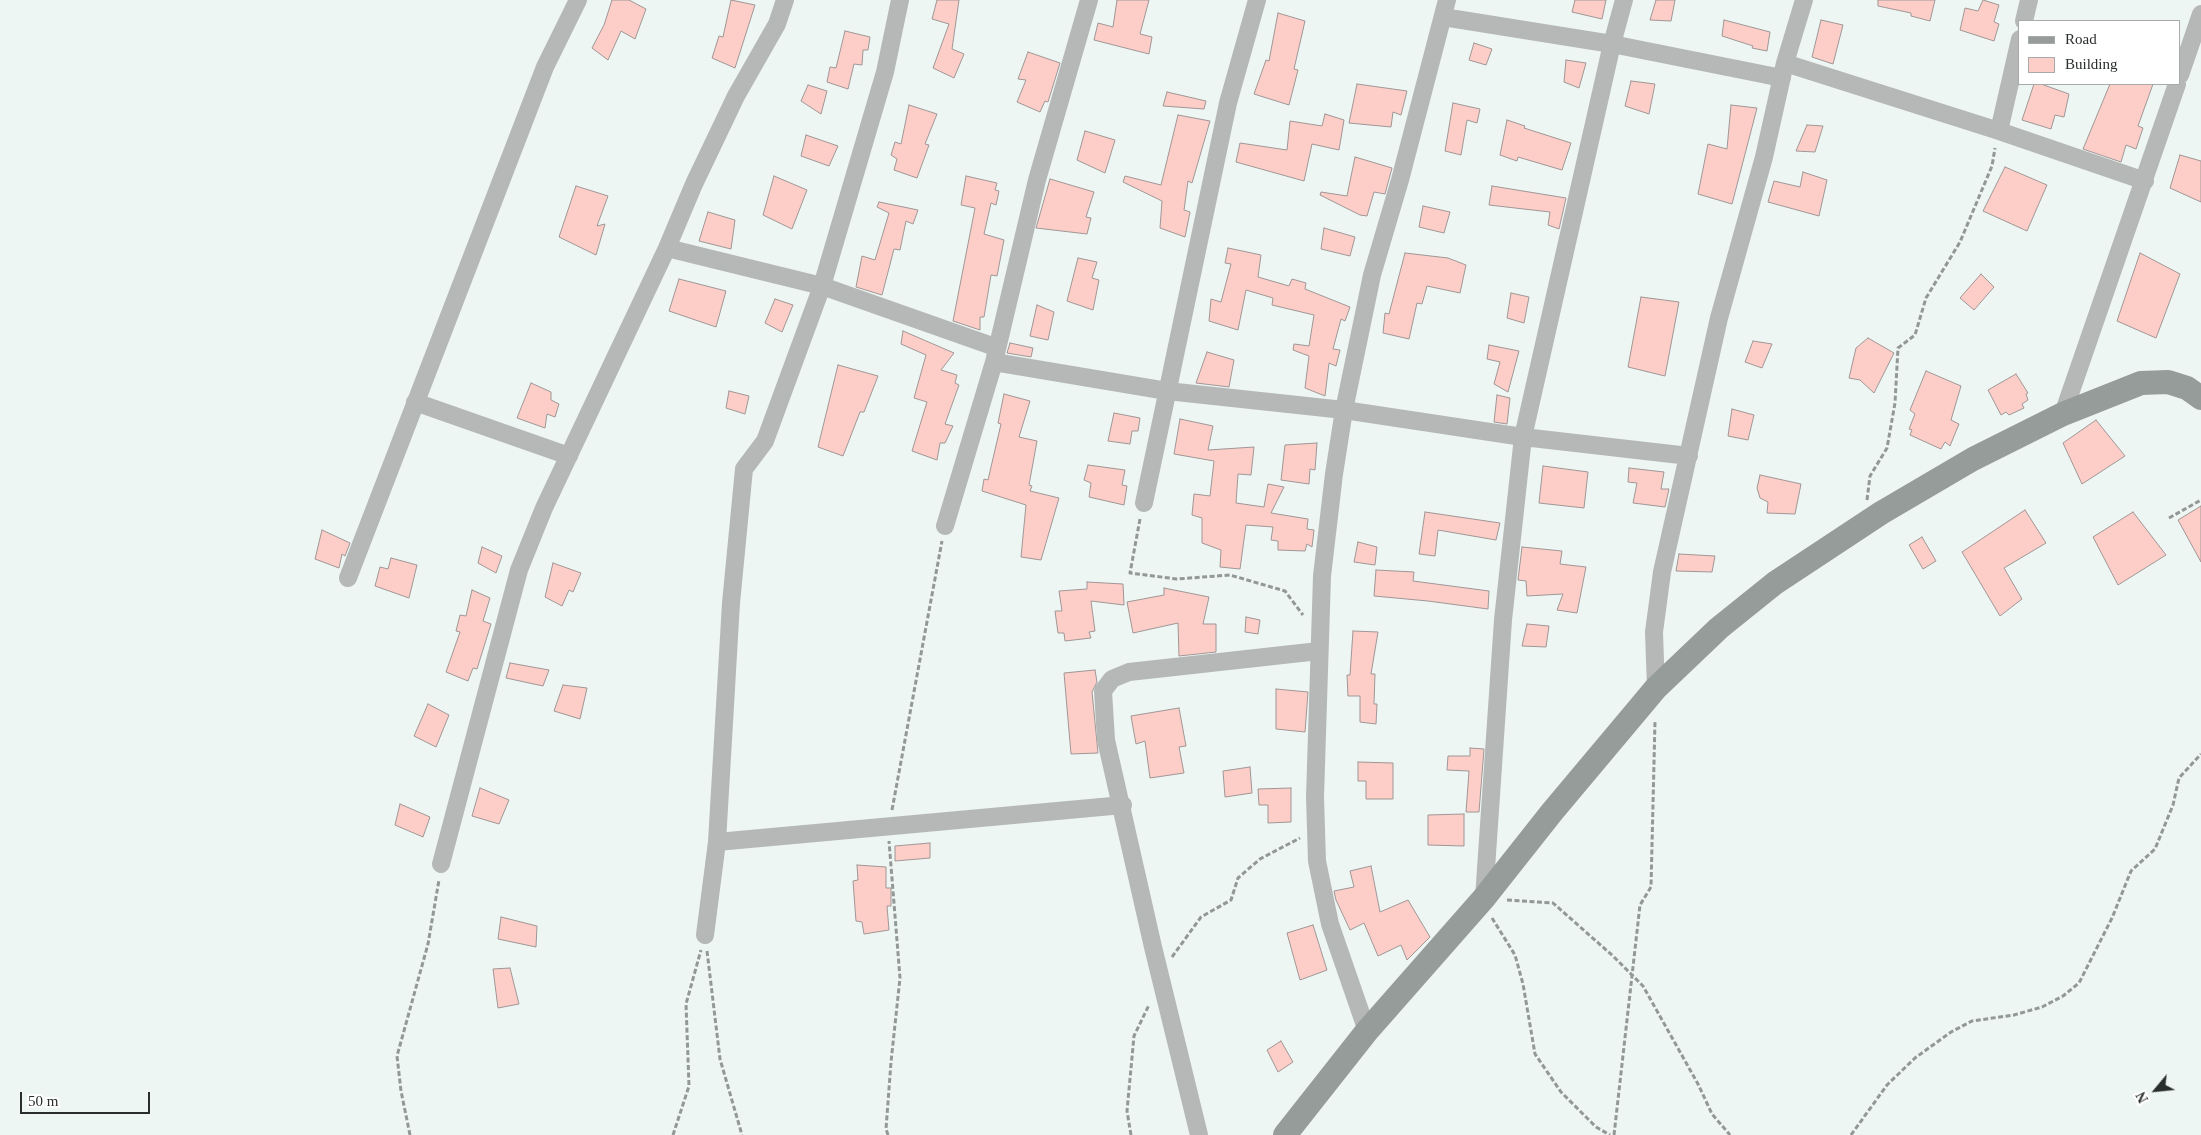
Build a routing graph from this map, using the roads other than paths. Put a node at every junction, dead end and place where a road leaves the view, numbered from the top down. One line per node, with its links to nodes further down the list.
1 (578, 0): 24 (street)
2 (785, 0): 19 (street)
3 (900, 0): 20 (street)
4 (1089, 0): 21 (street)
5 (1257, 0): 22 (street)
6 (1624, 0): 12 (street)
7 (1804, 0): 14 (street)
8 (2029, 0): 11 (street)
9 (1445, 8): 12 (street); 25 (street)
10 (2201, 14): 15 (street)
11 (2024, 20)
12 (1612, 44): 14 (street); 27 (street)
13 (2018, 49): 17 (street)
14 (1783, 70): 17 (street); 29 (street)
15 (2181, 72)
16 (2177, 85): 18 (street)
17 (1999, 131): 18 (street)
18 (2144, 181): 26 (street)
19 (667, 248): 20 (street); 28 (street)
20 (822, 286): 21 (street); 36 (street)
21 (994, 355): 22 (street); 31 (street)
22 (1167, 391): 25 (street); 30 (street)
23 (2201, 398): 26 (street)
24 (415, 402): 28 (street); 32 (street)
25 (1344, 410): 27 (street); 33 (street)
26 (2063, 414): 34 (street)
27 (1523, 437): 29 (street); 38 (street)
28 (569, 456): 37 (street)
29 (1689, 456): 34 (street)
30 (1144, 504)
31 (945, 526)
32 (348, 578)
33 (1318, 652): 35 (street); 40 (street)
34 (1656, 688): 38 (street)
35 (1123, 805): 36 (street); 41 (street)
36 (717, 842): 39 (street)
37 (441, 864)
38 (1480, 903): 40 (street)
39 (705, 935)
40 (1367, 1031): 42 (street)
41 (1199, 1135)
42 (1285, 1135)

